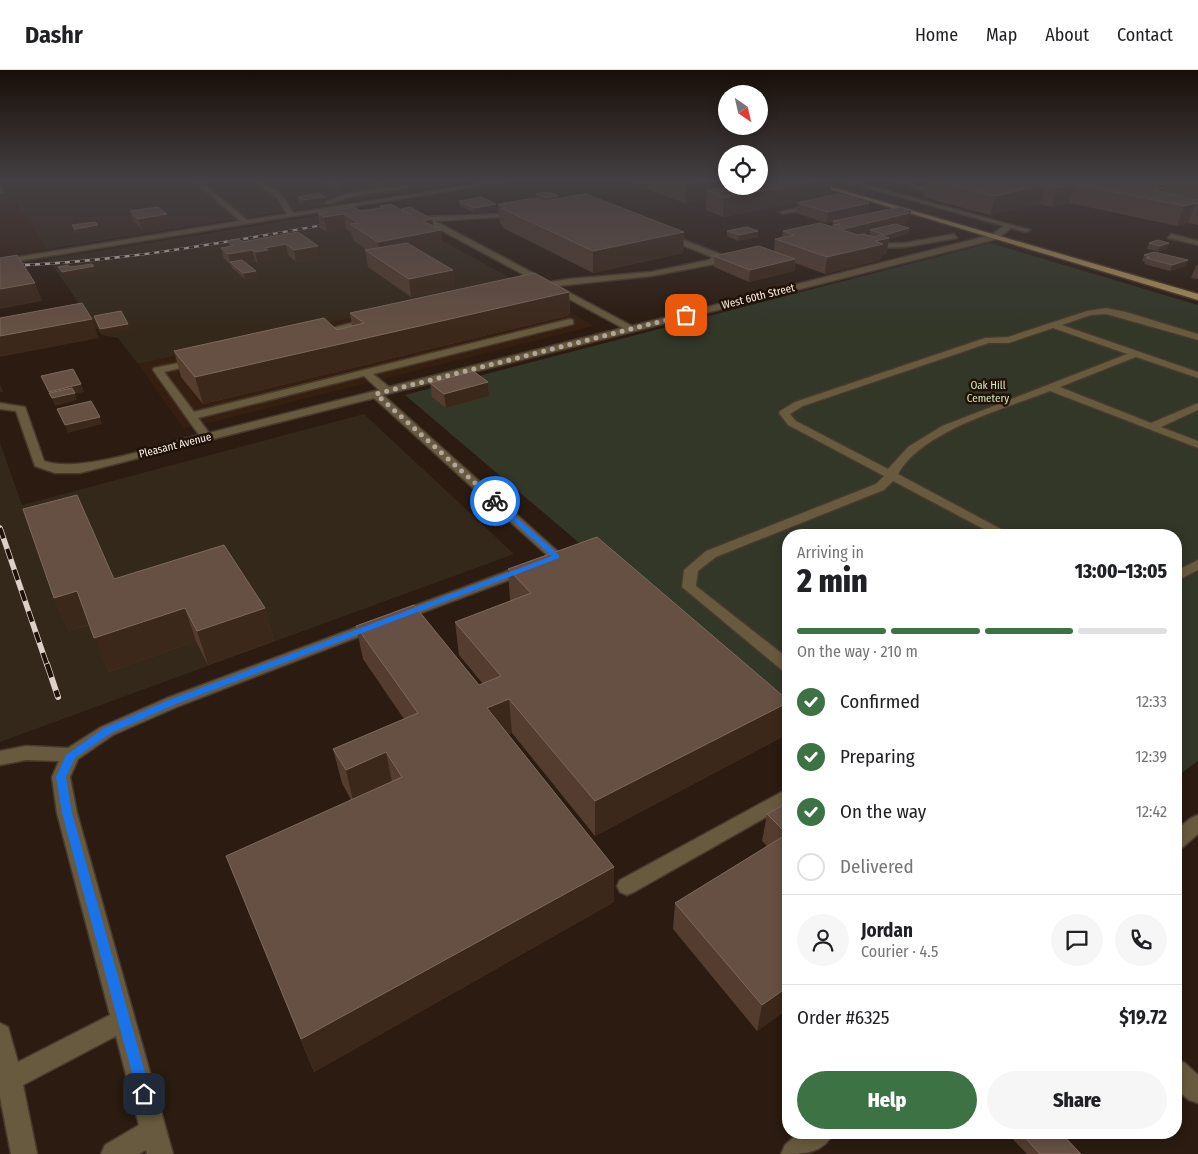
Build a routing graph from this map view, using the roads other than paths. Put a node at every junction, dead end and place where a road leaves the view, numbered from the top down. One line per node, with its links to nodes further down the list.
1 (186, 232): 11 (street)
2 (449, 232): 12 (street)
3 (656, 232): 12 (street)
4 (972, 232): 10 (street)
5 (977, 232): 7 (main road)
6 (1001, 232): 7 (street, West 60th Street)
7 (994, 236): 14 (main road); 18 (street, West 60th Street)
8 (1171, 236): 9 (street)
9 (1198, 243)
10 (864, 246)
11 (0, 262)
12 (547, 284): 13 (street); 18 (street)
13 (529, 286)
14 (1198, 297)
15 (386, 318): 19 (street)
16 (570, 322): 23 (street)
17 (1054, 325): 20 (street); 21 (street); 33 (street)
18 (631, 329): 26 (street, West 60th Street)
19 (310, 335)
20 (1198, 337)
21 (1135, 354): 24 (street); 25 (street)
22 (206, 359): 29 (street)
23 (366, 373): 26 (street); 29 (street)
24 (1198, 375)
25 (1050, 387): 30 (street); 33 (street)
26 (381, 392): 31 (street, Pleasant Avenue); 38 (street)
27 (5, 406): 31 (street, Pleasant Avenue)
28 (1198, 406): 30 (street)
29 (192, 416): 31 (street)
30 (1151, 426): 32 (street)
31 (206, 437)
32 (1198, 445)
33 (893, 476): 34 (street); 37 (street)
34 (994, 529)
35 (1198, 564): 36 (street)
36 (1182, 573)
37 (782, 662)
38 (71, 755): 39 (street); 44 (street)
39 (0, 758)
40 (782, 799): 43 (street)
41 (1198, 823): 42 (street)
42 (1182, 836)
43 (627, 886)
44 (124, 1020): 47 (street); 50 (street)
45 (0, 1035): 47 (street)
46 (1182, 1077): 48 (street)
47 (9, 1079): 51 (street)
48 (1198, 1091)
49 (812, 1139): 53 (street)
50 (157, 1143): 52 (street)
51 (24, 1154)
52 (114, 1154)
53 (794, 1154)

